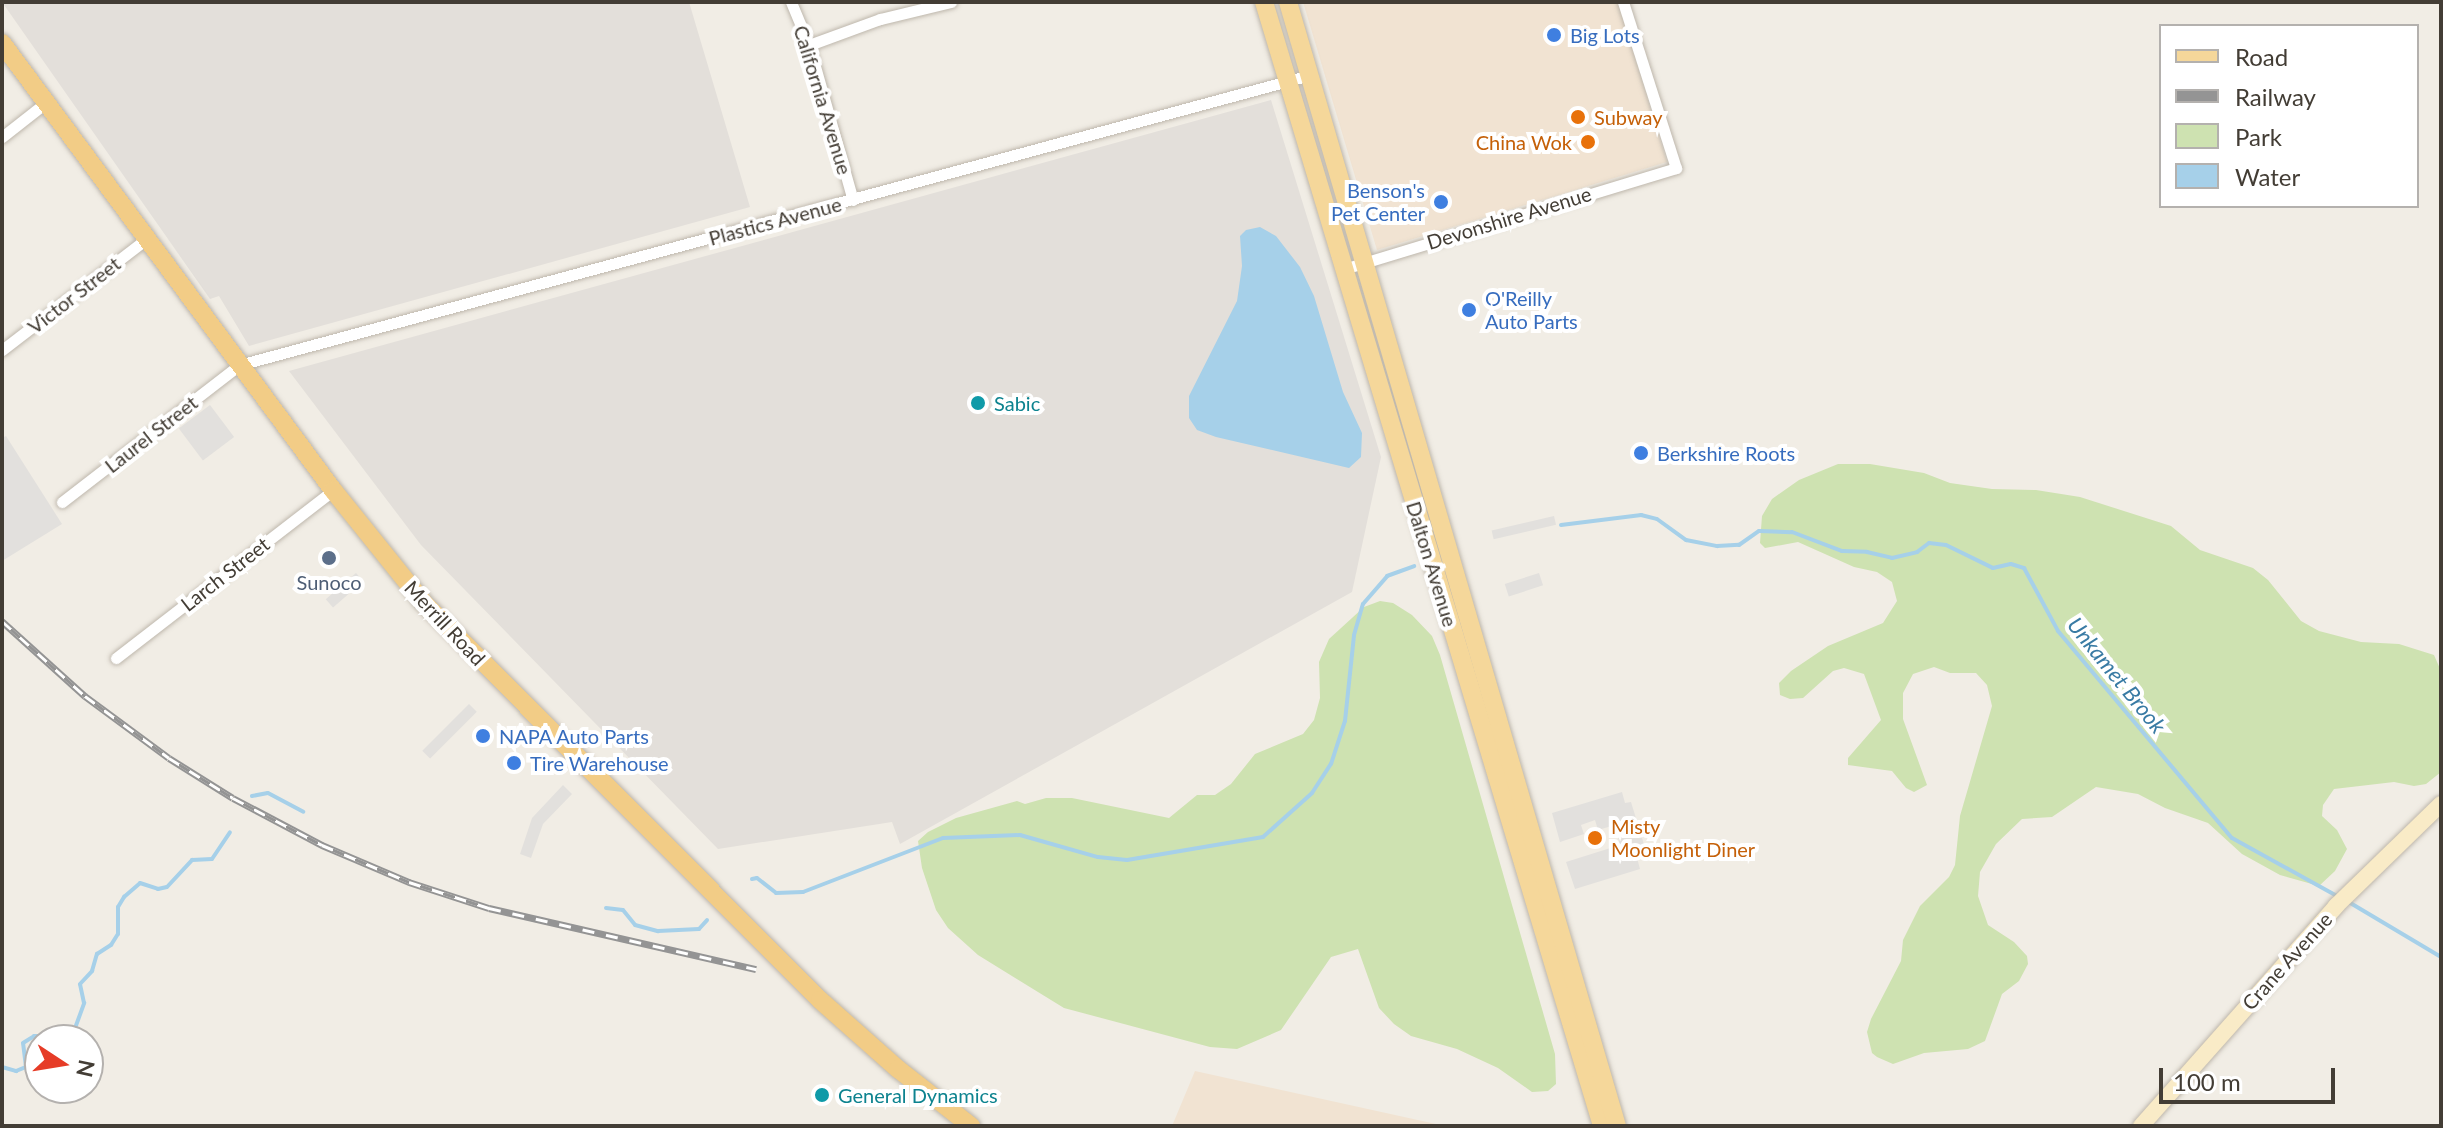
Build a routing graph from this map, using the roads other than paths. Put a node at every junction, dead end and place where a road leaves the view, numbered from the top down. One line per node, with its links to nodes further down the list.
1 (791, 2): 7 (street, California Avenue)
2 (951, 2): 7 (street)
3 (1264, 2): 9 (main road, Dalton Avenue)
4 (1288, 2): 8 (main road, Dalton Avenue)
5 (1623, 2): 14 (street, Devonshire Avenue)
6 (2, 43): 10 (highway, Merrill Road)
7 (809, 45): 12 (street, California Avenue)
8 (1310, 75): 9 (street, Plastics Avenue); 14 (main road, Dalton Avenue)
9 (1288, 81): 12 (street, Plastics Avenue); 15 (main road, Dalton Avenue)
10 (44, 104): 11 (street); 13 (highway, Merrill Road)
11 (2, 137)
12 (853, 200): 17 (street, Plastics Avenue)
13 (145, 240): 16 (street, Victor Street); 17 (highway, Merrill Road)
14 (1365, 262): 15 (street, Devonshire Avenue); 24 (main road, Dalton Avenue)
15 (1344, 269): 23 (main road, Dalton Avenue)
16 (2, 350)
17 (239, 365): 18 (highway, Merrill Road); 19 (street, Laurel Street)
18 (333, 490): 20 (street, Larch Street); 22 (highway, Merrill Road)
19 (62, 502)
20 (116, 658)
21 (2441, 804): 25 (main road, Crane Avenue)
22 (971, 1126)
23 (1602, 1126)
24 (1617, 1126)
25 (2141, 1126)

